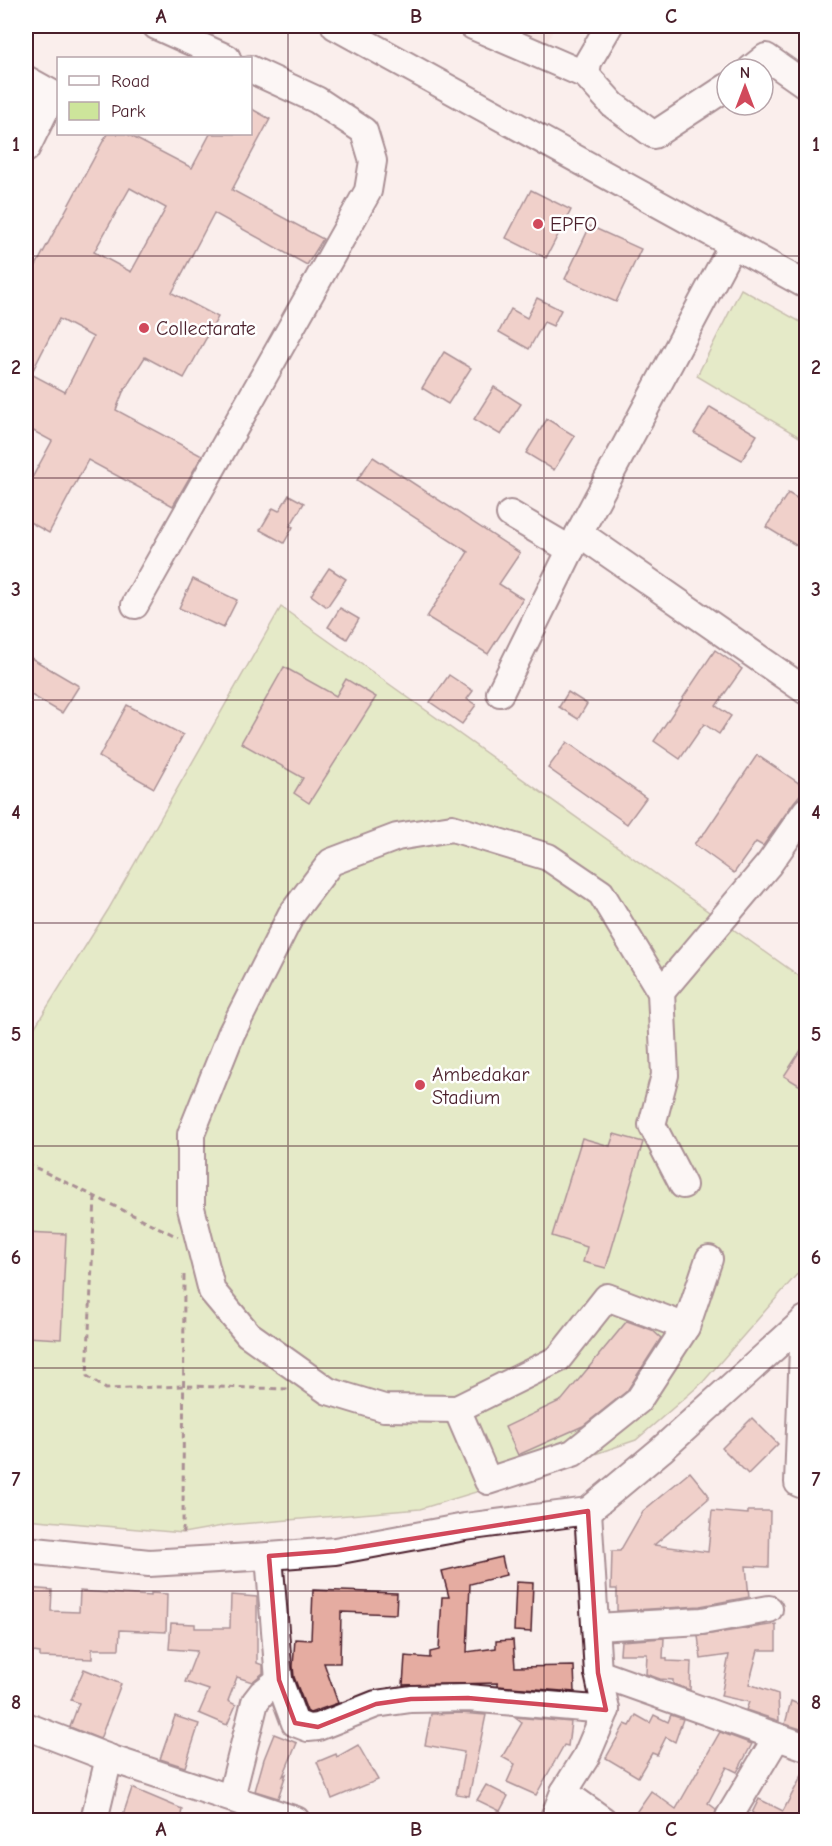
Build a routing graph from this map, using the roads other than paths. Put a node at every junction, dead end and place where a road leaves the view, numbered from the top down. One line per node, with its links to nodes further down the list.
1 (156, 26): 5 (street)
2 (335, 26): 13 (street)
3 (473, 26): 8 (street)
4 (609, 26): 8 (street)
5 (225, 57)
6 (775, 63): 10 (street)
7 (252, 70): 17 (street)
8 (588, 76): 11 (street)
9 (26, 79): 12 (street)
10 (807, 85)
11 (715, 95)
12 (26, 149)
13 (732, 246): 14 (street); 16 (street)
14 (807, 285)
15 (510, 514): 16 (street)
16 (575, 541): 18 (street); 19 (street)
17 (135, 605)
18 (807, 691)
19 (500, 693)
20 (807, 811): 21 (street)
21 (661, 992): 22 (street); 26 (street)
22 (683, 1185)
23 (708, 1259): 25 (street)
24 (806, 1319): 27 (street); 28 (street)
25 (686, 1327): 26 (street); 26 (street)
26 (457, 1409)
27 (807, 1486)
28 (588, 1511): 30 (street); 32 (street)
29 (26, 1550): 30 (street)
30 (269, 1556): 34 (street)
31 (769, 1609): 32 (street)
32 (596, 1627): 33 (street)
33 (598, 1672): 35 (street); 37 (street)
34 (279, 1680): 35 (street); 41 (street)
35 (606, 1710): 40 (street)
36 (26, 1726): 39 (street)
37 (777, 1737): 38 (street); 42 (street)
38 (807, 1747)
39 (109, 1758): 41 (street); 43 (street)
40 (564, 1792): 45 (street); 46 (street)
41 (231, 1797): 44 (street)
42 (729, 1817)
43 (94, 1821)
44 (296, 1821)
45 (553, 1821)
46 (603, 1821)

